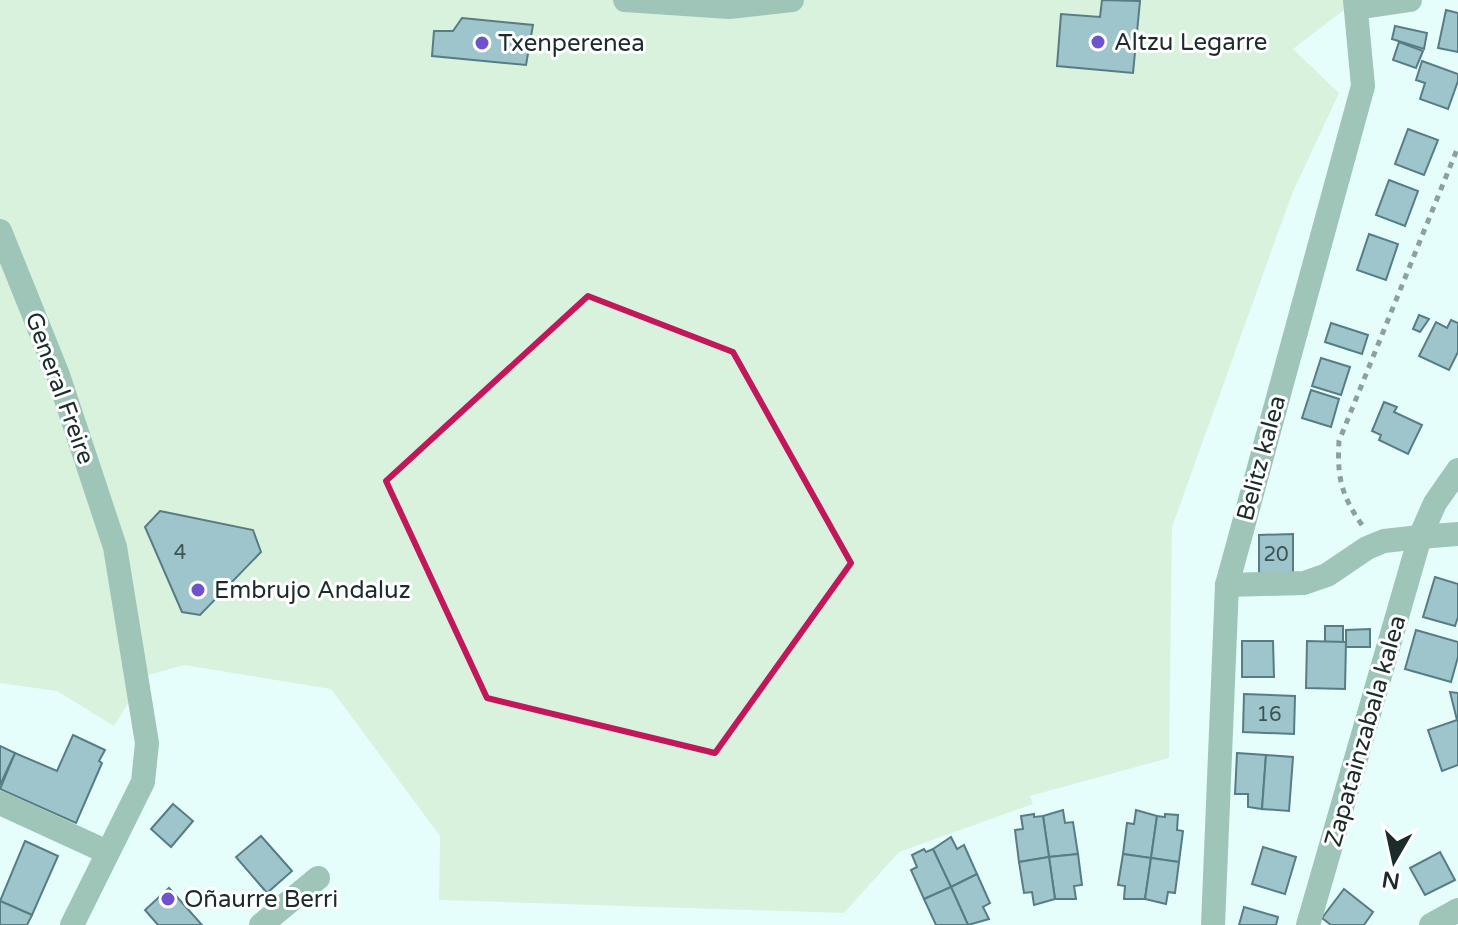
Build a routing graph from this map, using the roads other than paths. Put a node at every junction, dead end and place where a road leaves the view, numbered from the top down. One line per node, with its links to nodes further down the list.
1 (625, 0): 2 (street)
2 (792, 0)
3 (1410, 0): 4 (street)
4 (1356, 4): 9 (street, Belitz kalea)
5 (0, 231): 11 (street, General Freire)
6 (1458, 470): 8 (street, Zapatainzabala kalea)
7 (1458, 534): 8 (street)
8 (1420, 537): 9 (street); 17 (street, Zapatainzabala kalea)
9 (1227, 585): 16 (street, Belitz kalea)
10 (0, 803): 11 (street)
11 (107, 852): 14 (street, General Freire)
12 (318, 878): 15 (street)
13 (1458, 910): 18 (street)
14 (72, 925)
15 (261, 925)
16 (1213, 925)
17 (1308, 925)
18 (1431, 925)

